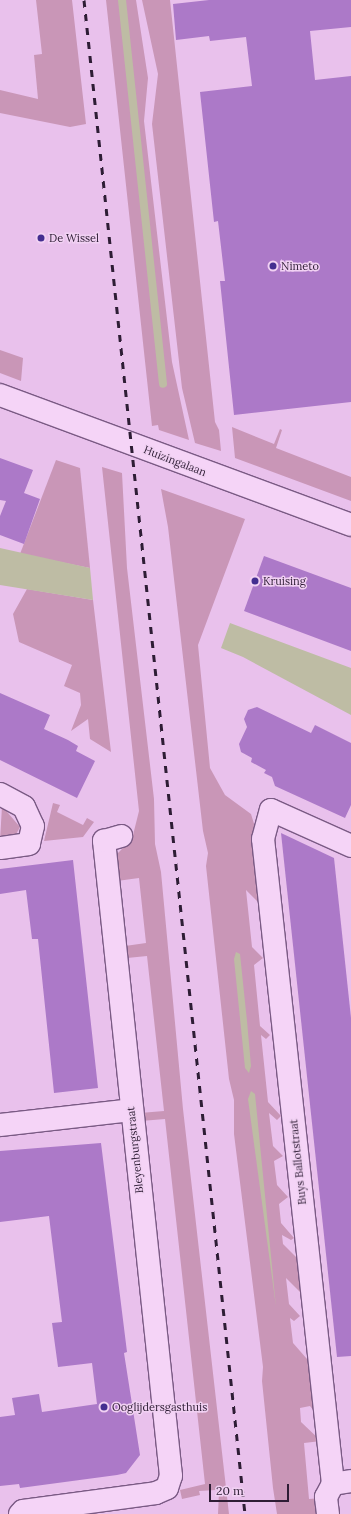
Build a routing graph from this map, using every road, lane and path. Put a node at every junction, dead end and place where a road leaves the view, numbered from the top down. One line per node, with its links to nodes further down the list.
1 (0, 395): 2 (street, Huizingalaan)
2 (351, 525)
3 (0, 794): 6 (street)
4 (121, 836): 7 (street, Bleyenburgstraat)
5 (351, 846): 9 (street, Buys Ballotstraat)
6 (0, 848)
7 (130, 1110): 8 (street); 10 (street, Bleyenburgstraat)
8 (0, 1125)
9 (342, 1482): 11 (street, Buys Ballotstraat)
10 (20, 1514)
11 (328, 1514)

